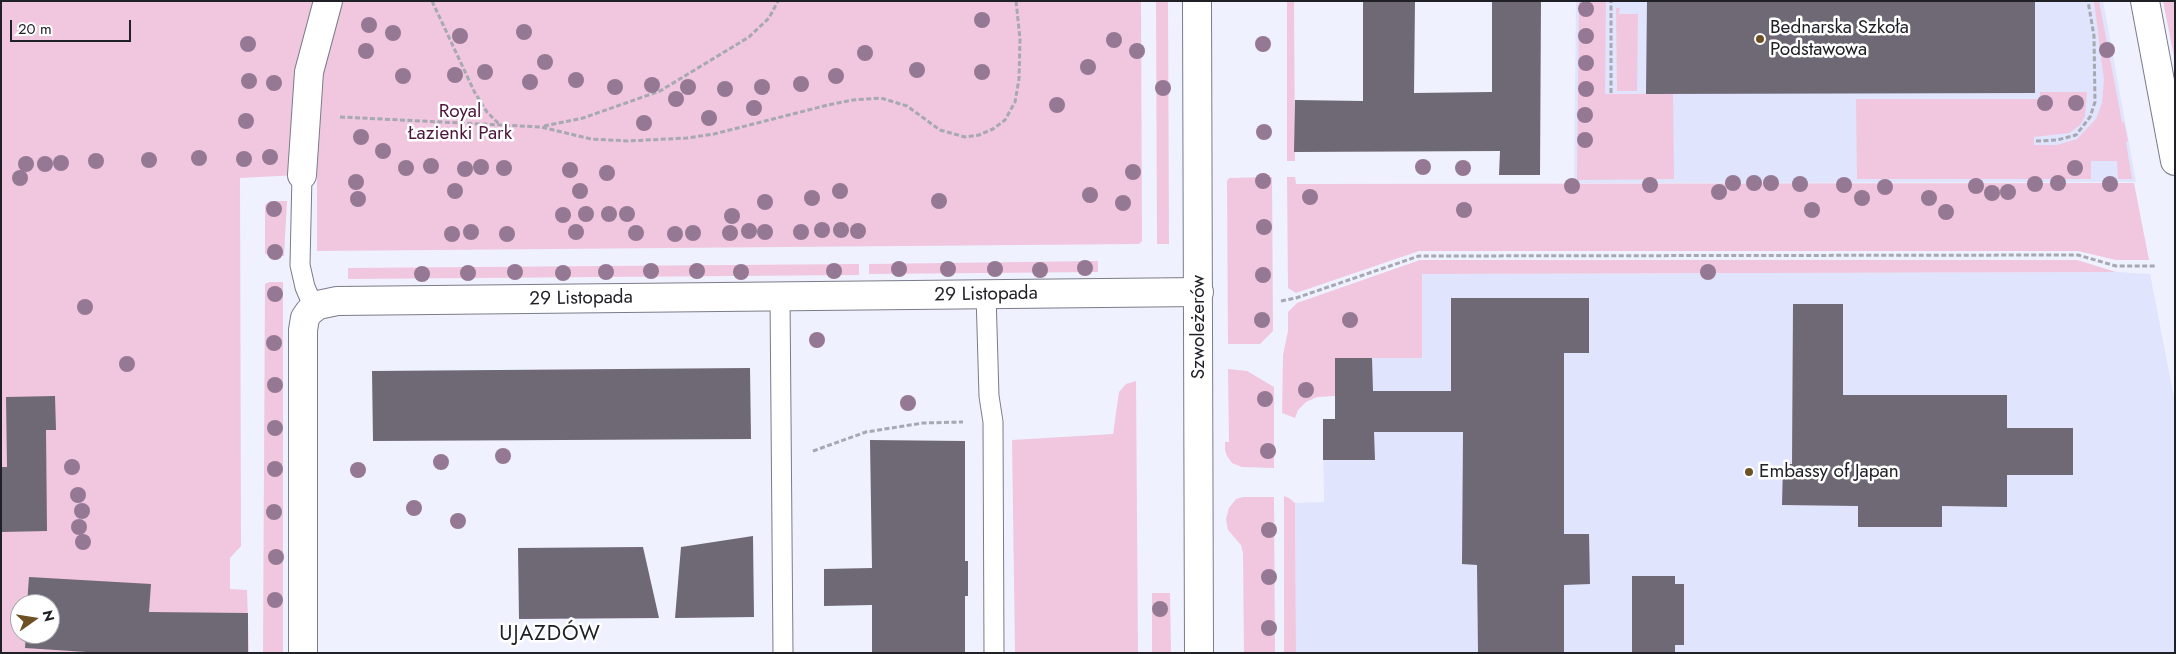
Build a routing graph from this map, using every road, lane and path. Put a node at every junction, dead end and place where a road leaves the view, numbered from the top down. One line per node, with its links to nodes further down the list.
1 (328, 1): 10 (street)
2 (432, 1): 11 (path)
3 (778, 1): 12 (path)
4 (1016, 1): 12 (path)
5 (1197, 1): 17 (street, Szwoleżerów)
6 (1611, 1): 9 (path)
7 (2088, 1): 13 (path)
8 (2144, 1): 14 (street)
9 (1611, 93)
10 (305, 113): 11 (path); 15 (street)
11 (500, 125): 12 (path)
12 (541, 127)
13 (2036, 141)
14 (2175, 161)
15 (302, 175): 21 (lane)
16 (2155, 266): 20 (path)
17 (1199, 292): 18 (street, 29 Listopada); 27 (street, Szwoleżerów)
18 (986, 294): 19 (street, 29 Listopada); 22 (lane)
19 (780, 296): 21 (street, 29 Listopada); 23 (lane)
20 (1281, 301)
21 (314, 308): 24 (street)
22 (993, 422): 23 (path); 26 (lane)
23 (782, 462): 25 (lane)
24 (303, 653)
25 (783, 653)
26 (994, 653)
27 (1199, 653)

